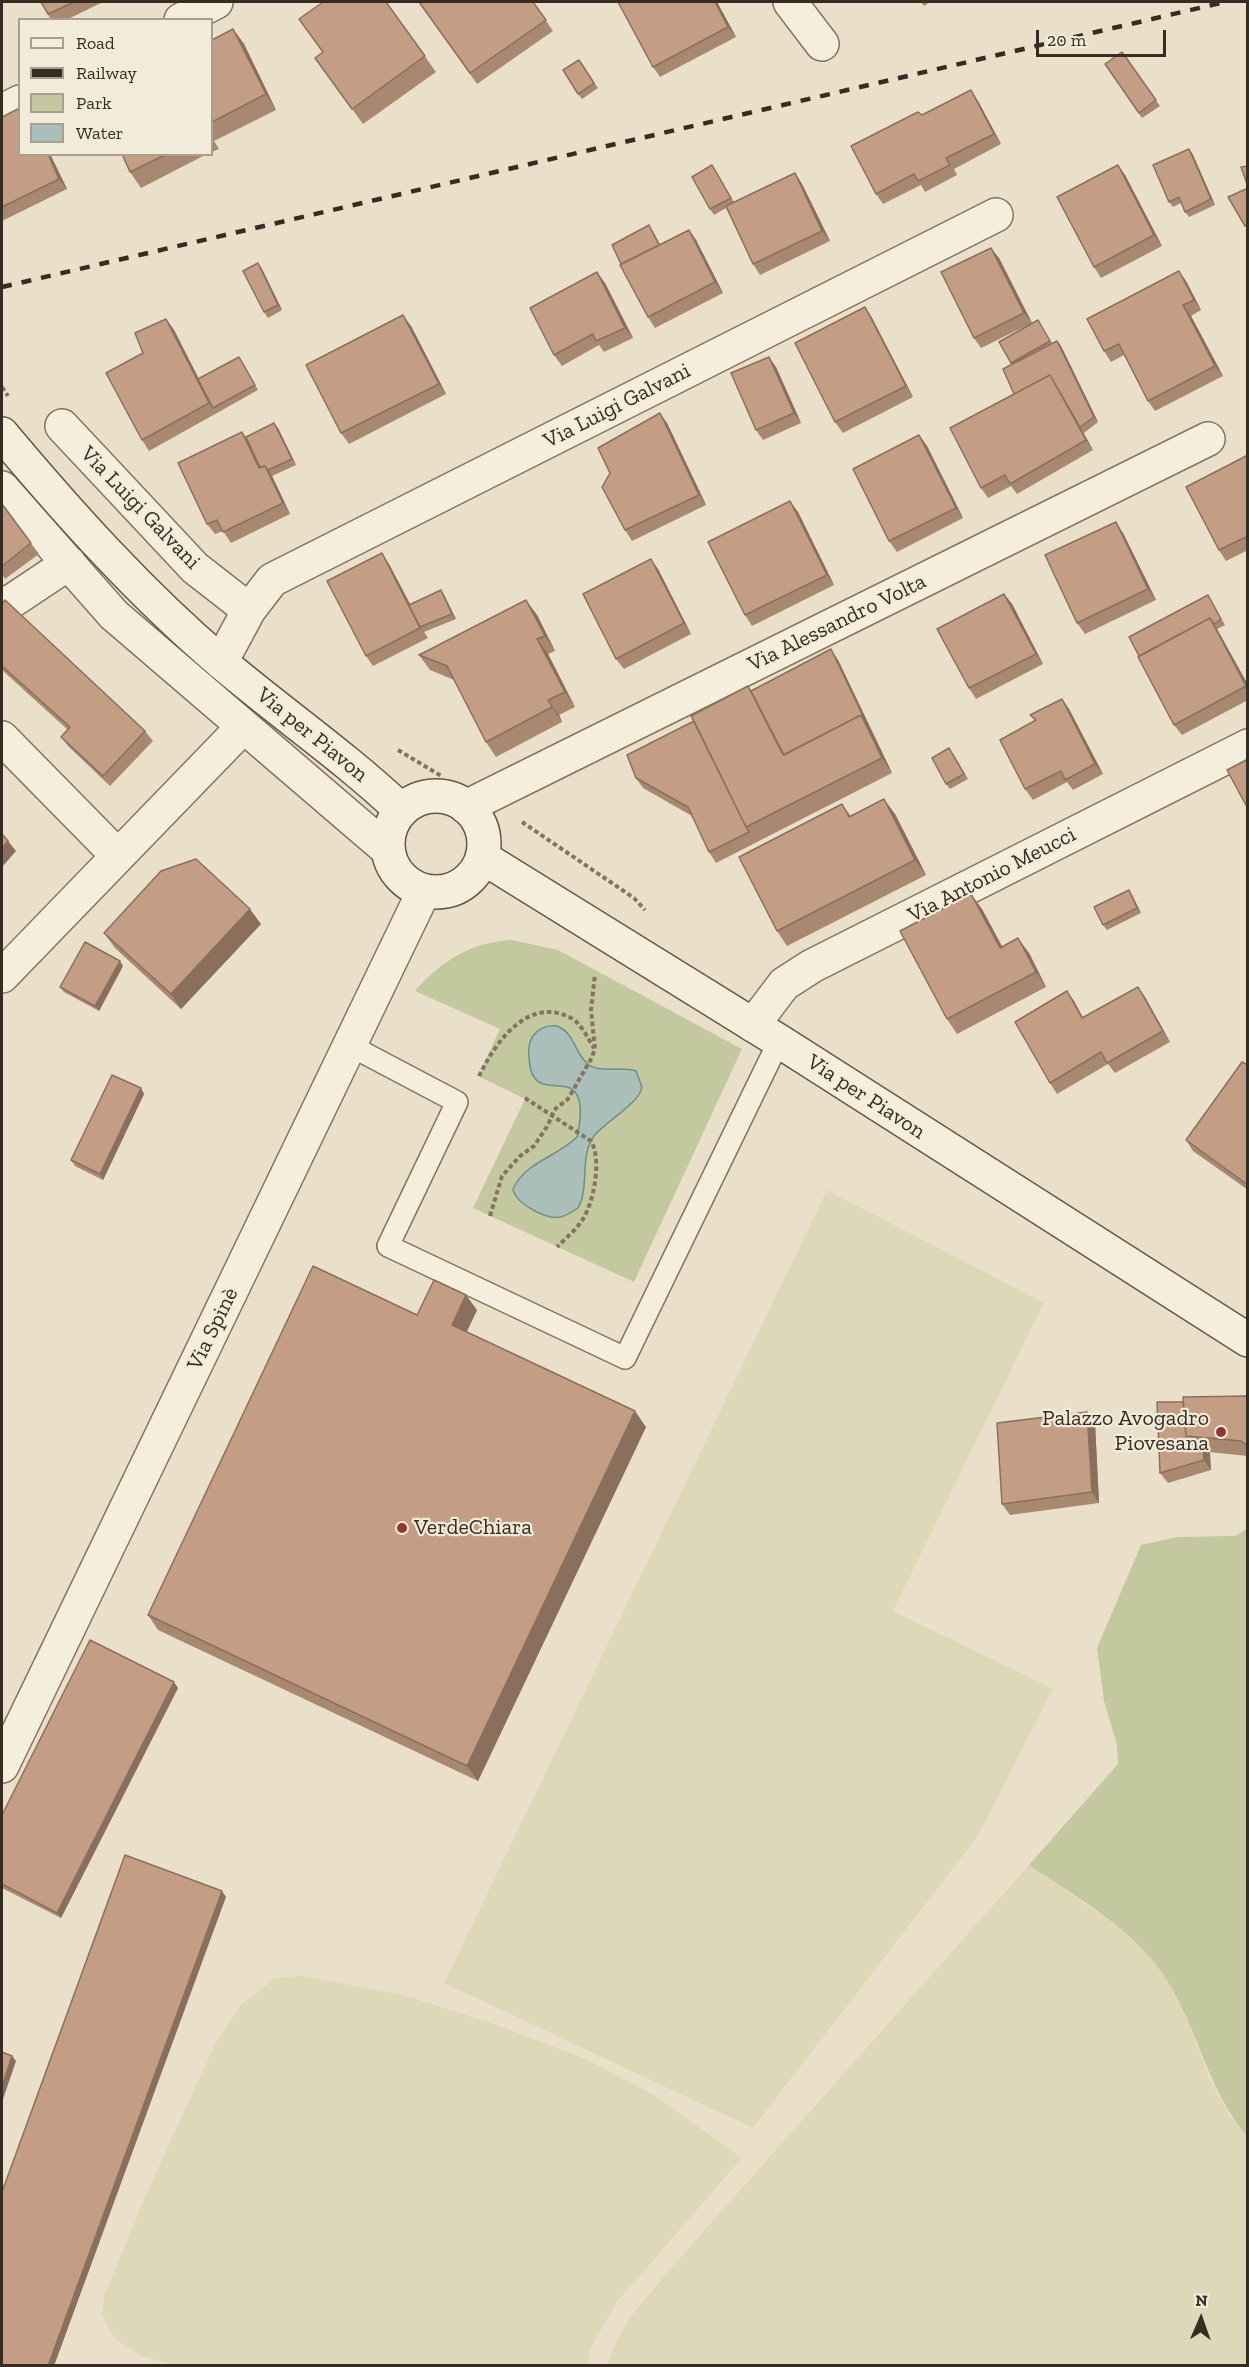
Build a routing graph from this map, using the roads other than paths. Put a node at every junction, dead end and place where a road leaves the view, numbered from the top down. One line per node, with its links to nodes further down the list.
1 (216, 2): 3 (street)
2 (790, 2): 4 (street)
3 (185, 18)
4 (822, 44)
5 (18, 103): 6 (street)
6 (2, 111)
7 (996, 214): 14 (street, Via Luigi Galvani)
8 (62, 426): 14 (street, Via Luigi Galvani)
9 (2, 434): 15 (street, Via per Piavon)
10 (1208, 439): 19 (street, Via Alessandro Volta)
11 (2, 488): 12 (street)
12 (69, 563): 13 (street); 16 (street)
13 (2, 603)
14 (249, 610): 15 (street, Via Luigi Galvani)
15 (221, 662): 20 (street, Via per Piavon)
16 (243, 727): 21 (street); 22 (street)
17 (2, 738): 22 (street)
18 (1248, 746): 26 (street, Via Antonio Meucci)
19 (466, 807): 20 (street); 23 (street)
20 (401, 810): 21 (street)
21 (388, 850): 24 (street)
22 (118, 856): 25 (street)
23 (482, 857): 24 (street); 26 (street, Via per Piavon)
24 (424, 891): 27 (street, Via Spinè)
25 (2, 976)
26 (766, 1033): 27 (lane); 28 (street, Via per Piavon)
27 (349, 1045): 29 (street, Via Spinè)
28 (1248, 1341)
29 (2, 1766)

